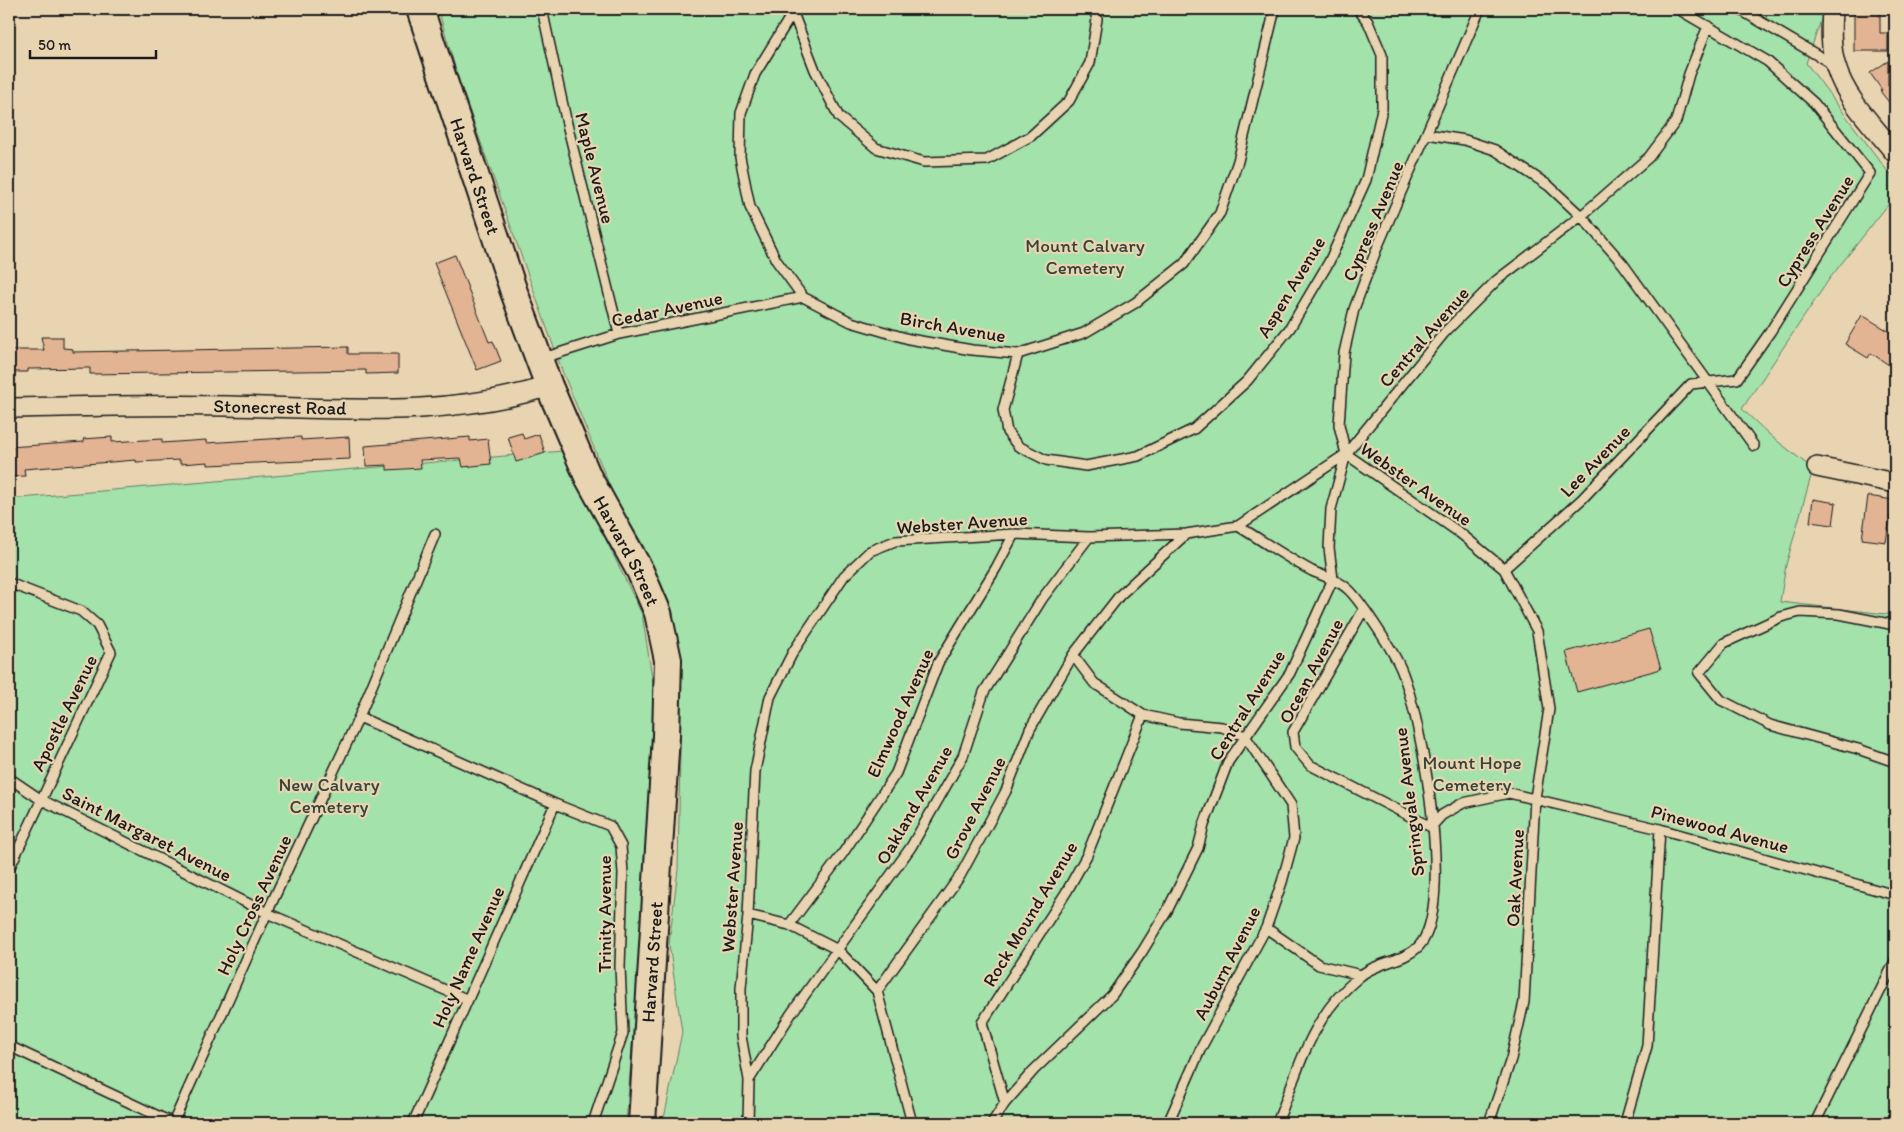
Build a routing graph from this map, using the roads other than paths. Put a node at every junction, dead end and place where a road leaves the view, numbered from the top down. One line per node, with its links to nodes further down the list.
1 (420, 9): 21 (main road, Harvard Street)
2 (542, 9): 19 (lane, Maple Avenue)
3 (1094, 9): 11 (lane)
4 (1275, 9): 20 (lane, Birch Avenue)
5 (1358, 9): 20 (lane, Aspen Avenue)
6 (1480, 9): 15 (lane, Cypress Avenue)
7 (1678, 9): 13 (lane, Cypress Avenue)
8 (1739, 9): 12 (lane)
9 (1761, 9): 12 (lane)
10 (1832, 9): 14 (street)
11 (794, 11): 18 (lane, Birch Avenue)
12 (1757, 19): 14 (lane)
13 (1708, 26): 17 (lane, Central Avenue); 22 (lane, Cypress Avenue)
14 (1835, 66): 16 (street)
15 (1427, 134): 17 (lane); 26 (lane, Cypress Avenue)
16 (1895, 153)
17 (1581, 216): 22 (lane); 26 (lane, Central Avenue)
18 (803, 297): 19 (lane, Cedar Avenue); 20 (lane, Birch Avenue)
19 (619, 334): 21 (lane, Cedar Avenue)
20 (1018, 354)
21 (540, 359): 23 (main road, Harvard Street)
22 (1709, 380): 25 (lane); 34 (lane, Lee Avenue)
23 (549, 386): 24 (street, Stonecrest Road); 68 (main road, Harvard Street)
24 (9, 408)
25 (1754, 446)
26 (1346, 454): 29 (lane, Webster Avenue); 34 (lane, Webster Avenue); 35 (lane, Central Avenue)
27 (1817, 466): 28 (street)
28 (1895, 483)
29 (1238, 526): 32 (lane, Webster Avenue); 35 (lane, Springvale Avenue)
30 (435, 534): 42 (lane, Holy Cross Avenue)
31 (1014, 534): 33 (lane, Webster Avenue); 54 (lane, Webster Avenue); 55 (lane, Elmwood Avenue)
32 (1186, 534): 33 (lane, Webster Avenue); 40 (lane, Grove Avenue)
33 (1090, 537): 57 (lane, Oakland Avenue)
34 (1504, 569): 39 (lane, Webster Avenue)
35 (1333, 579): 37 (lane, Springvale Avenue); 43 (lane, Central Avenue)
36 (9, 582): 47 (lane, Apostle Avenue)
37 (1364, 609): 49 (lane, Springvale Avenue); 49 (lane, Ocean Avenue)
38 (1895, 625): 44 (lane)
39 (1536, 631): 46 (lane, Oak Avenue)
40 (1073, 654): 41 (lane); 60 (lane, Grove Avenue)
41 (1143, 715): 43 (lane); 64 (lane, Rock Mound Avenue)
42 (360, 717): 48 (lane, Trinity Avenue); 53 (lane, Holy Cross Avenue)
43 (1245, 736): 56 (lane, Auburn Avenue); 64 (lane, Central Avenue)
44 (1895, 762)
45 (9, 778): 47 (lane, Saint Margaret Avenue)
46 (1535, 798): 49 (lane); 50 (lane, Pinewood Avenue); 74 (lane, Oak Avenue)
47 (40, 799): 51 (lane, Apostle Avenue); 53 (lane, Saint Margaret Avenue)
48 (554, 804): 61 (lane, Holy Name Avenue); 67 (lane, Trinity Avenue)
49 (1432, 828): 59 (lane, Springvale Avenue)
50 (1660, 829): 52 (lane, Pinewood Avenue); 75 (lane)
51 (9, 869)
52 (1895, 894)
53 (267, 912): 61 (lane, Saint Margaret Avenue); 65 (lane, Holy Cross Avenue)
54 (748, 915): 55 (lane); 63 (lane, Webster Avenue)
55 (789, 925): 57 (lane)
56 (1266, 928): 59 (lane); 72 (lane, Auburn Avenue)
57 (838, 950): 60 (lane); 63 (lane, Oakland Avenue)
58 (1895, 960): 76 (lane)
59 (1361, 975): 73 (lane, Springvale Avenue)
60 (877, 991): 70 (lane)
61 (466, 999): 66 (lane, Holy Name Avenue)
62 (9, 1046): 65 (lane)
63 (749, 1080): 69 (lane, Webster Avenue)
64 (1005, 1103): 71 (lane, Central Avenue)
65 (173, 1123)
66 (413, 1123)
67 (593, 1123)
68 (642, 1123)
69 (748, 1123)
70 (912, 1123)
71 (992, 1123)
72 (1168, 1123)
73 (1277, 1123)
74 (1489, 1123)
75 (1625, 1123)
76 (1815, 1123)

